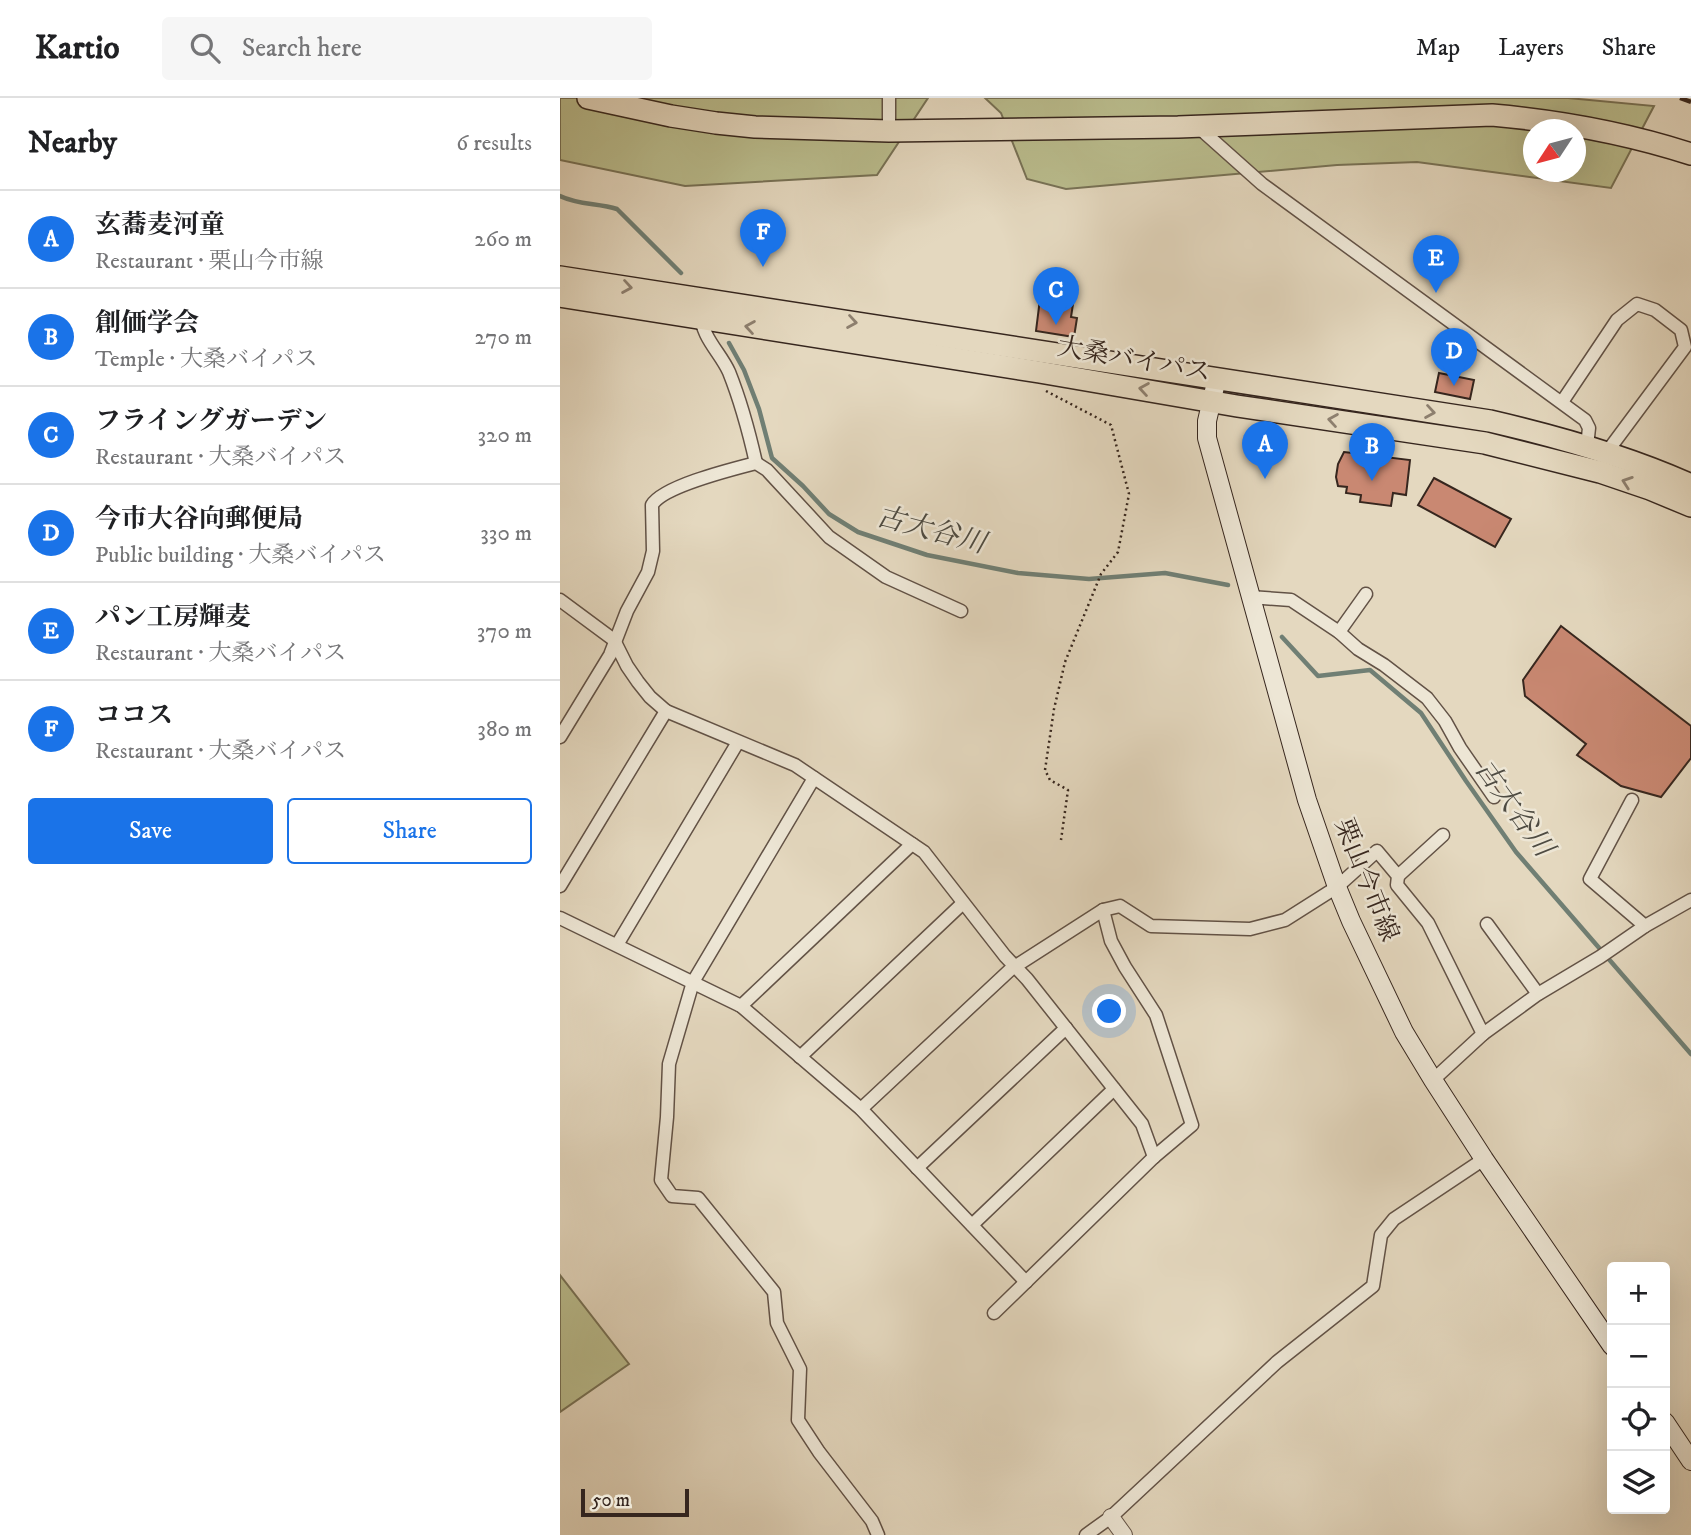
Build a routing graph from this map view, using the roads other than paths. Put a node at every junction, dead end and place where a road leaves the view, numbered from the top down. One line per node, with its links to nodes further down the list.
1 (588, 98): 4 (highway)
2 (890, 98): 4 (street)
3 (1197, 126): 4 (highway); 5 (highway); 11 (street)
4 (889, 131)
5 (1691, 154)
6 (560, 276): 8 (highway, 大桑バイパス, one-way to 8)
7 (560, 296): 8 (highway, 大桑バイパス)
8 (701, 309): 9 (highway, 大桑バイパス, one-way to 9); 10 (highway, 大桑バイパス, one-way to 8); 15 (street)
9 (1217, 378): 10 (main road, 栗山今市線); 12 (highway, 大桑バイパス, one-way to 12)
10 (1211, 401): 14 (highway, 大桑バイパス, one-way to 10); 19 (main road, 栗山今市線)
11 (1562, 402): 13 (street); 13 (street)
12 (1523, 429): 13 (highway, 大桑バイパス); 14 (highway)
13 (1597, 449): 16 (highway, 大桑バイパス)
14 (1520, 451): 17 (highway, 大桑バイパス, one-way to 14)
15 (756, 463): 21 (street); 23 (street)
16 (1691, 485)
17 (1691, 506)
18 (1366, 594): 22 (street)
19 (1250, 597): 22 (street); 34 (main road, 栗山今市線)
20 (560, 600): 23 (street)
21 (961, 611)
22 (1339, 632): 28 (street)
23 (615, 642): 24 (street); 25 (street)
24 (666, 711): 26 (street); 33 (street)
25 (560, 737)
26 (738, 742): 27 (street); 41 (street)
27 (814, 778): 31 (street); 43 (street)
28 (1494, 797)
29 (1632, 800): 40 (street)
30 (1443, 835): 32 (street)
31 (912, 845): 36 (street); 45 (street)
32 (1398, 876): 34 (street); 47 (street)
33 (560, 886)
34 (1337, 887): 37 (street); 49 (main road, 栗山今市線)
35 (1691, 900): 40 (street)
36 (963, 903): 42 (street); 48 (street)
37 (1103, 910): 42 (street); 52 (street)
38 (560, 918): 41 (street)
39 (1487, 923): 44 (street)
40 (1645, 926): 44 (street)
41 (617, 945): 43 (street)
42 (1015, 967): 46 (street); 51 (street)
43 (693, 982): 45 (street); 62 (street)
44 (1538, 995): 47 (street)
45 (741, 1006): 48 (street)
46 (1066, 1028): 50 (street); 54 (street)
47 (1483, 1034): 49 (street)
48 (800, 1056): 51 (street)
49 (1433, 1080): 53 (main road, 栗山今市線)
50 (1114, 1089): 52 (street); 55 (street)
51 (861, 1109): 54 (street)
52 (1154, 1157): 56 (street)
53 (1484, 1159): 58 (main road, 栗山今市線); 61 (street)
54 (917, 1168): 55 (street)
55 (972, 1225): 56 (street)
56 (1026, 1282): 57 (street)
57 (994, 1313)
58 (1607, 1339)
59 (1670, 1430): 60 (main road)
60 (1691, 1461)
61 (1111, 1517): 63 (street); 64 (street)
62 (878, 1535)
63 (1086, 1535)
64 (1124, 1535)

